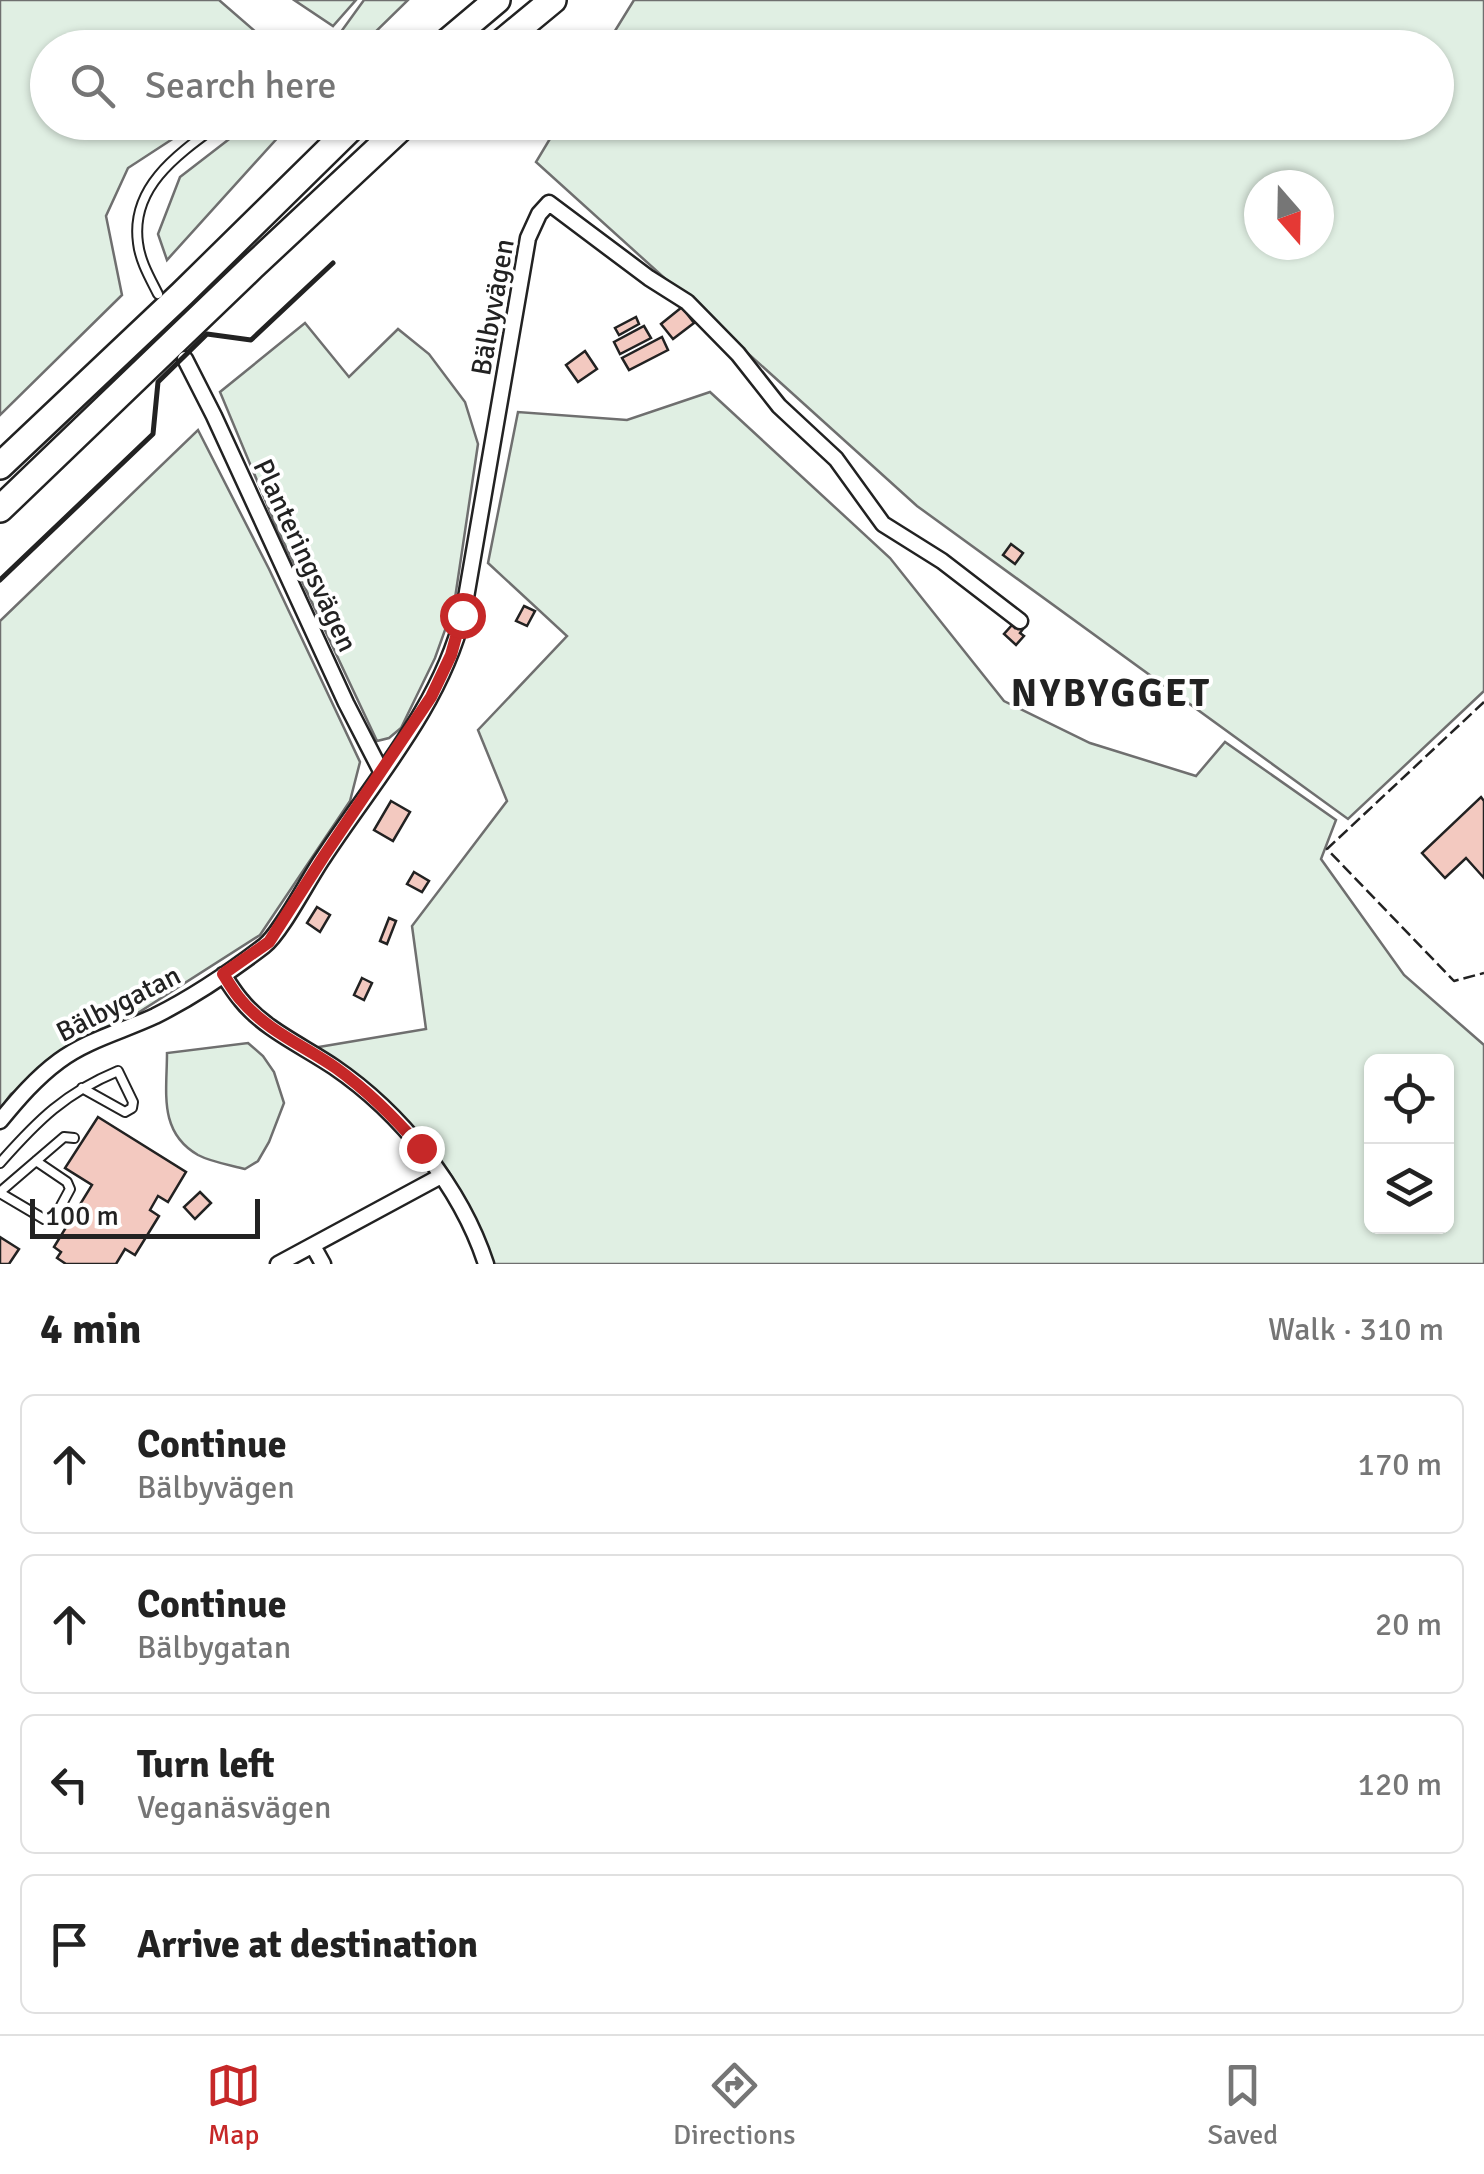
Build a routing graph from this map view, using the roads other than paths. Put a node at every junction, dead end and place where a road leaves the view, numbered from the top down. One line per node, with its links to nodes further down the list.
1 (497, 0): 3 (highway)
2 (553, 0): 4 (highway)
3 (461, 30)
4 (516, 30)
5 (197, 140): 8 (lane)
6 (339, 140): 10 (highway)
7 (388, 140): 11 (highway)
8 (158, 294)
9 (185, 359): 13 (street, Planteringsvägen)
10 (0, 466)
11 (0, 509)
12 (1020, 621): 13 (street, Bälbyvägen)
13 (382, 773): 14 (street, Bälbyvägen)
14 (269, 942): 15 (street, Bälbygatan)
15 (223, 974): 17 (street, Bälbygatan); 21 (street)
16 (82, 1088): 16 (lane); 20 (lane)
17 (0, 1120)
18 (74, 1138): 19 (lane)
19 (36, 1161): 22 (lane); 22 (lane)
20 (0, 1163)
21 (441, 1176): 23 (street); 26 (street)
22 (0, 1192)
23 (314, 1246): 24 (street); 25 (street)
24 (278, 1264)
25 (323, 1264)
26 (486, 1264)

